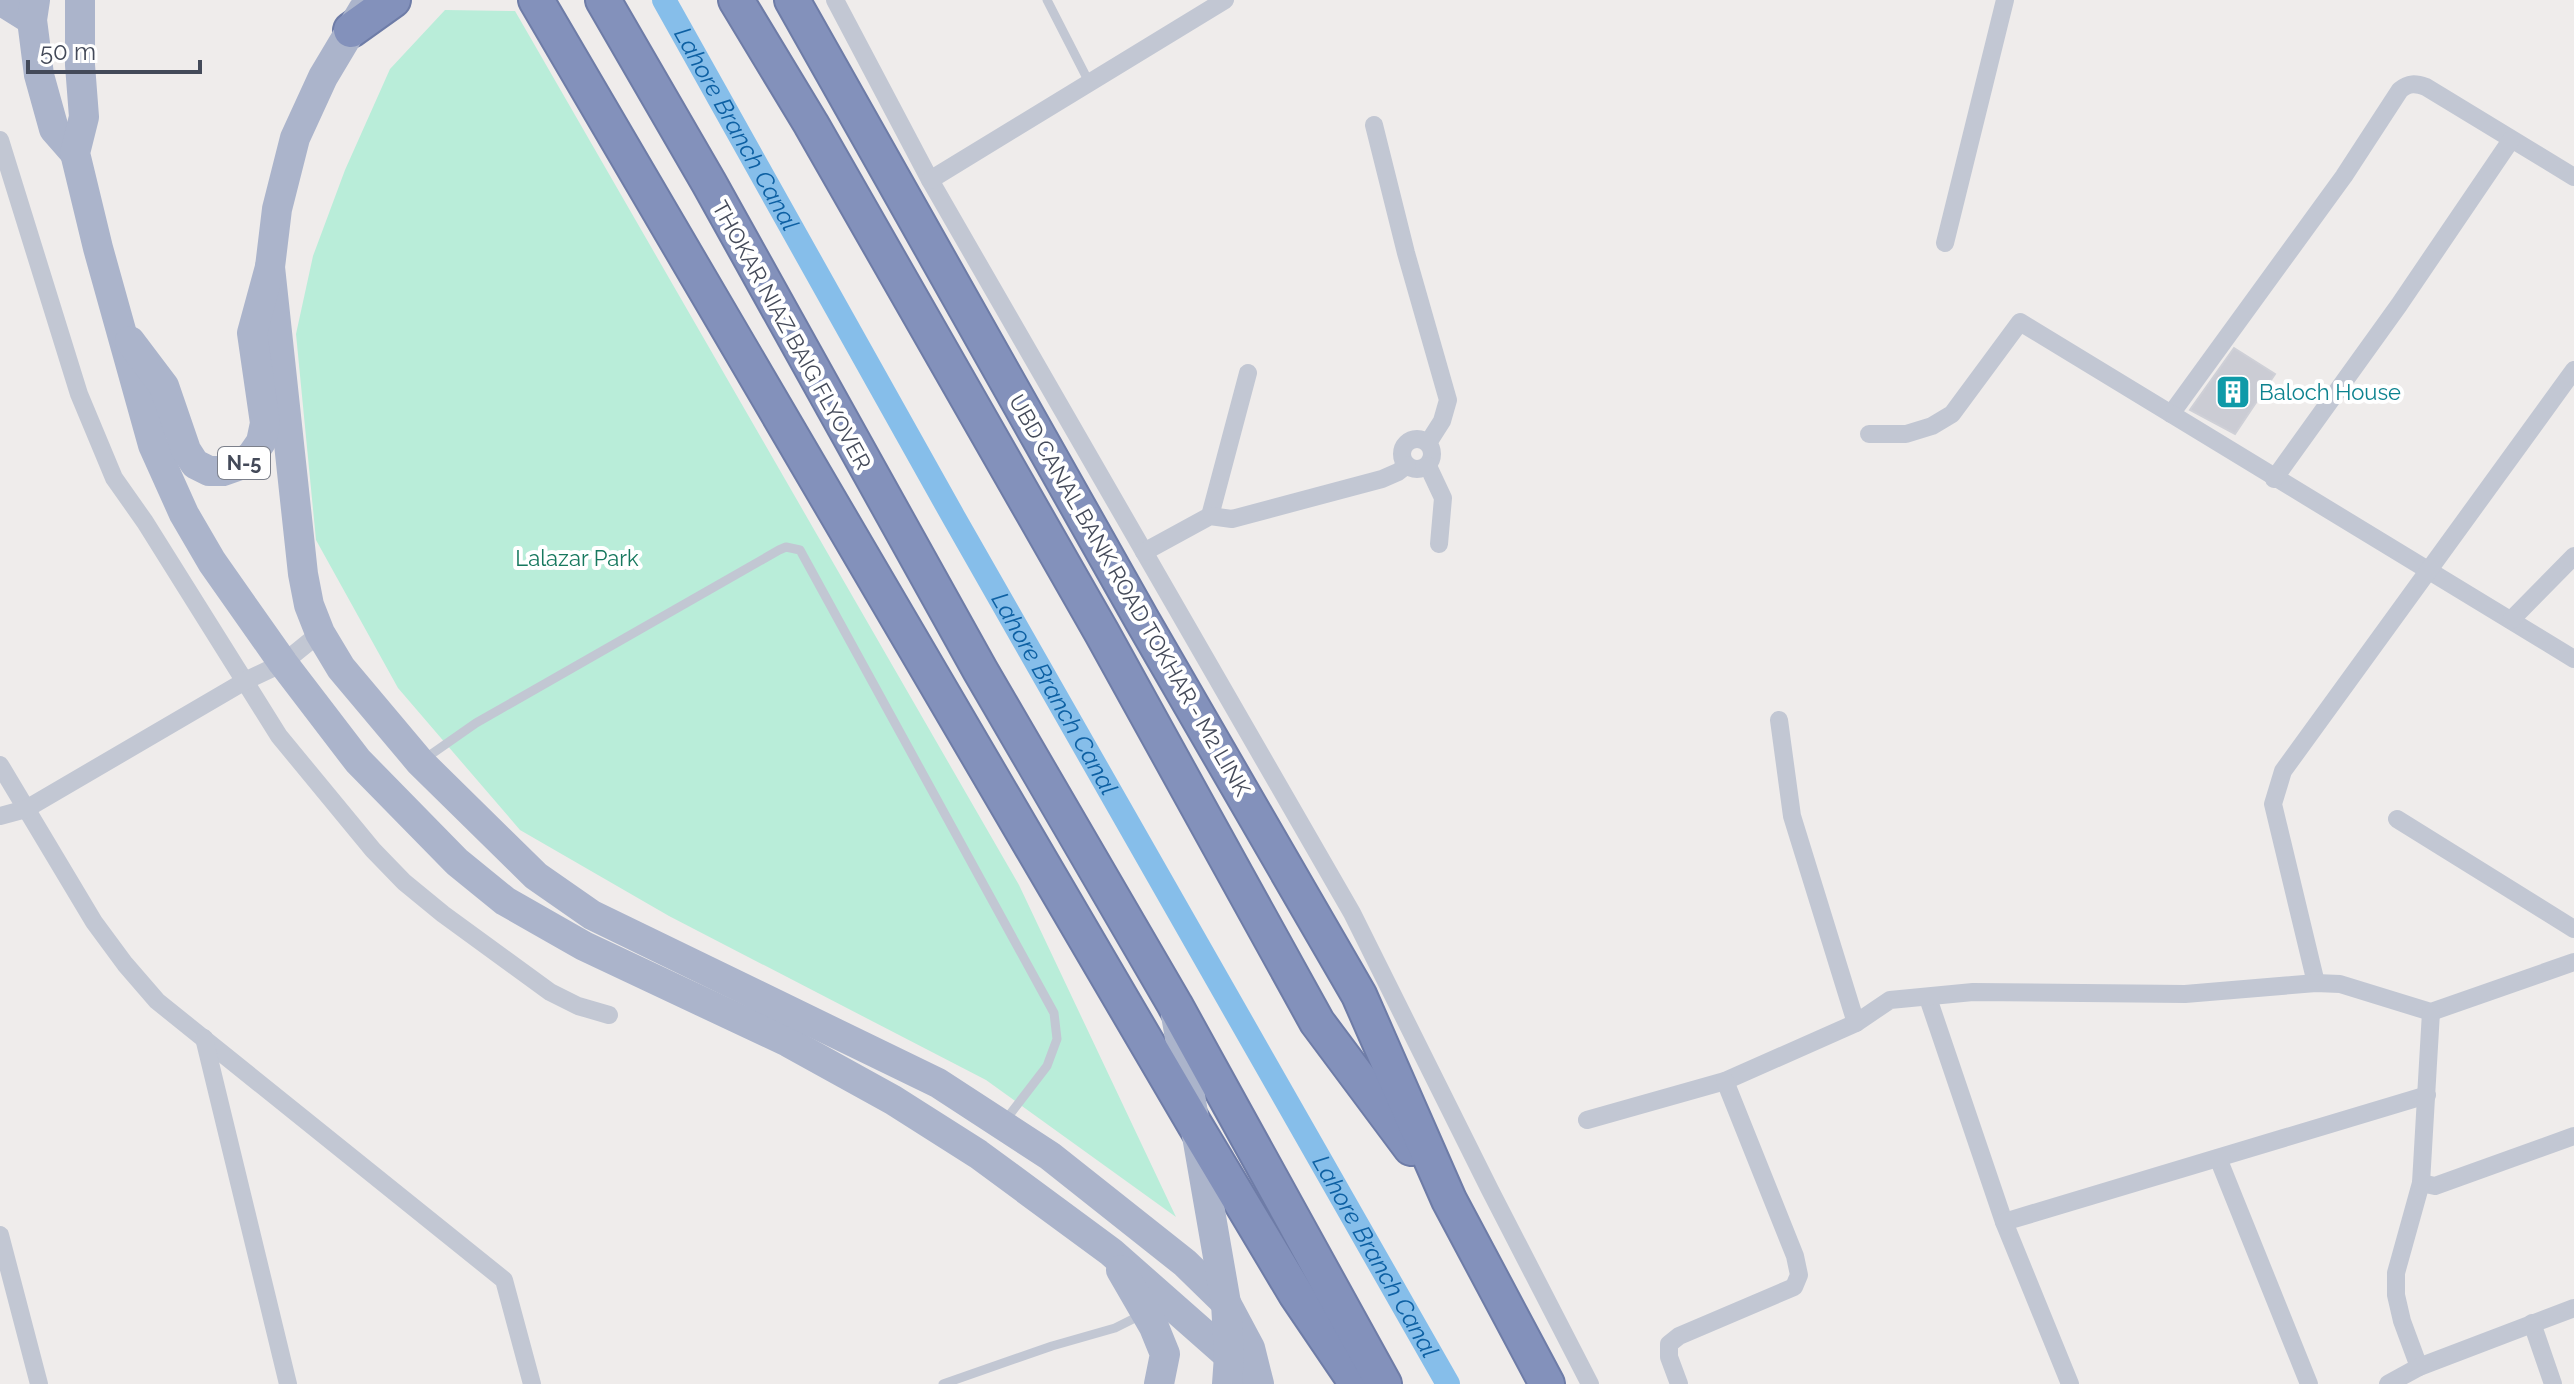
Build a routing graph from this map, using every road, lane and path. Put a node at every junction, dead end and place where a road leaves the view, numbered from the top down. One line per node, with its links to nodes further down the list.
1 (0, 0): 13 (main road)
2 (80, 0): 19 (main road, N-5)
3 (369, 0): 14 (main road, N-5)
4 (393, 0): 14 (highway)
5 (536, 0): 62 (highway)
6 (603, 0): 53 (highway, THOKAR NIAZ BAIG FLYOVER)
7 (736, 0): 66 (highway)
8 (792, 0): 66 (highway, UBD CANAL BANK ROAD TOKHAR - M2 LINK)
9 (835, 0): 21 (street)
10 (1047, 0): 15 (lane)
11 (1225, 0): 15 (street)
12 (2005, 0): 22 (street)
13 (33, 10): 19 (main road)
14 (351, 30): 23 (main road, N-5)
15 (1090, 84): 21 (street)
16 (1374, 125): 29 (street)
17 (0, 140): 42 (street)
18 (2511, 140): 20 (street); 27 (street); 32 (street)
19 (75, 153): 24 (main road, N-5)
20 (2574, 177)
21 (930, 180): 35 (street)
22 (1945, 243)
23 (270, 267): 24 (main road, N-5); 39 (main road)
24 (122, 330): 41 (main road)
25 (2574, 370): 37 (street)
26 (1248, 373): 33 (street)
27 (2171, 414): 28 (street); 32 (street)
28 (1869, 434)
29 (1428, 443): 30 (street); 31 (street)
30 (1407, 465): 31 (street); 33 (street)
31 (1428, 466): 34 (street)
32 (2274, 479): 37 (street)
33 (1210, 516): 35 (street)
34 (1439, 544)
35 (1144, 552): 85 (street)
36 (2574, 556): 38 (street)
37 (2427, 570): 38 (street); 51 (street)
38 (2511, 620): 40 (street)
39 (320, 633): 41 (street); 44 (main road)
40 (2574, 659)
41 (283, 663): 42 (street); 69 (main road)
42 (245, 681): 46 (street); 55 (street)
43 (1779, 720): 56 (street)
44 (420, 762): 61 (main road); 61 (lane)
45 (0, 765): 46 (street)
46 (26, 809): 47 (street); 57 (street)
47 (0, 816)
48 (2397, 819): 49 (street)
49 (2574, 929)
50 (2574, 962): 54 (street)
51 (2316, 983): 52 (street); 54 (street)
52 (1928, 998): 56 (street); 67 (street)
53 (1175, 1005): 62 (main road); 83 (highway, THOKAR NIAZ BAIG FLYOVER)
54 (2431, 1012): 59 (street)
55 (609, 1015)
56 (1856, 1023): 58 (street)
57 (204, 1038): 77 (street); 78 (street)
58 (1725, 1081): 60 (street); 86 (street)
59 (2427, 1095): 64 (street); 65 (street)
60 (1587, 1120)
61 (1002, 1125): 70 (main road)
62 (1195, 1125): 70 (main road); 82 (highway)
63 (2574, 1136): 65 (street)
64 (2218, 1158): 67 (street); 88 (street)
65 (2421, 1183): 74 (street)
66 (1449, 1200): 84 (highway)
67 (2004, 1222): 87 (street)
68 (0, 1235): 76 (street)
69 (1111, 1252): 72 (main road); 75 (main road)
70 (1226, 1303): 75 (main road); 81 (main road)
71 (2574, 1308): 73 (street)
72 (1144, 1313): 79 (lane); 80 (main road)
73 (2532, 1323): 74 (street); 90 (street)
74 (2419, 1367): 89 (street)
75 (1228, 1370): 81 (main road)
76 (39, 1384)
77 (288, 1384)
78 (532, 1384)
79 (943, 1384)
80 (1159, 1384)
81 (1258, 1384)
82 (1357, 1384)
83 (1384, 1384)
84 (1547, 1384)
85 (1590, 1384)
86 (1679, 1384)
87 (2070, 1384)
88 (2309, 1384)
89 (2388, 1384)
90 (2553, 1384)

